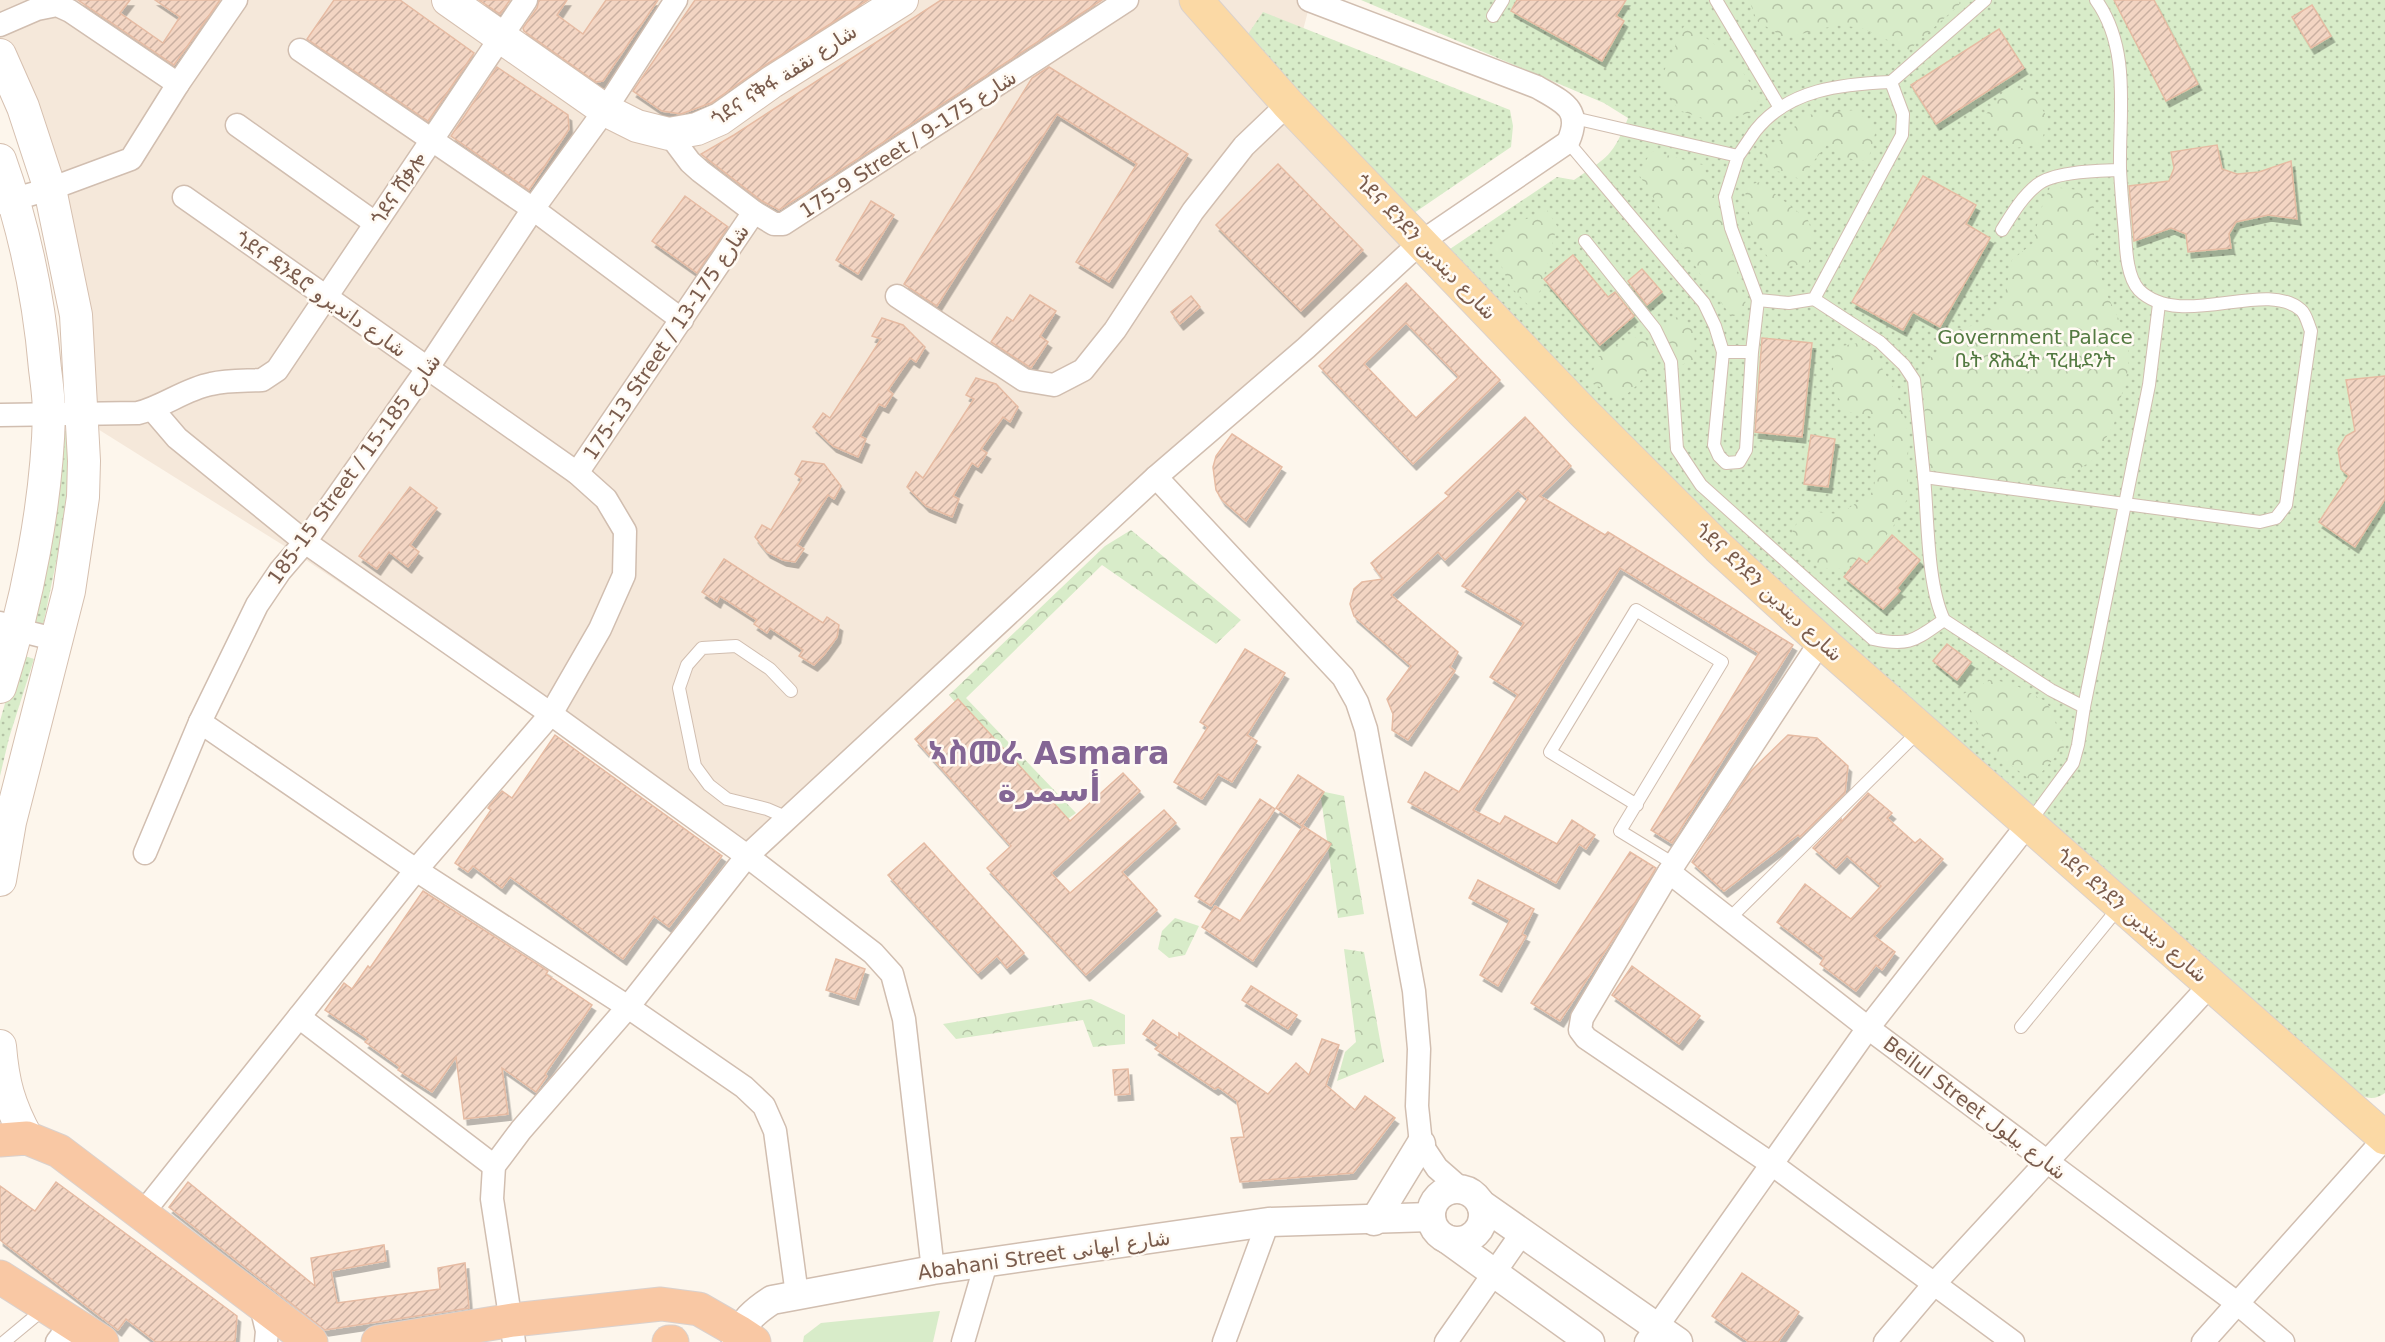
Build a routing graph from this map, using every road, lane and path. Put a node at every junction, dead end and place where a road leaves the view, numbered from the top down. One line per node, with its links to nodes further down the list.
1 (236, 0): 19 (street)
2 (448, 0): 15 (main road, ጎደና ናቅፋ شارع نقفة)
3 (526, 0): 15 (street, ጎደና ሸቃሎ)
4 (676, 0): 22 (street, 185-15 Street / شارع 185-15)
5 (902, 0): 25 (main road, ጎደና ናቅፋ شارع نقفة)
6 (1127, 0): 35 (street, 175-9 Street / شارع 175-9)
7 (1309, 0): 23 (street)
8 (1503, 0): 13 (lane)
9 (1716, 0): 21 (lane)
10 (1985, 0): 18 (lane)
11 (2096, 0): 30 (lane)
12 (1213, 7): 20 (main road, ጎደና ደንደን شارع ديندين)
13 (1493, 16)
14 (0, 25): 19 (street)
15 (501, 37): 22 (main road, ጎደና ናቅፋ شارع نقفة); 26 (street, ጎደና ሸቃሎ)
16 (300, 50): 26 (street)
17 (0, 55): 31 (main road)
18 (1891, 82): 21 (lane); 42 (lane)
19 (178, 84): 31 (street)
20 (1288, 104): 39 (main road, ጎደና ደንደን شارع ديندين); 41 (street)
21 (1780, 108): 28 (lane)
22 (605, 110): 25 (main road, ጎደና ናቅፋ شارع نقفة); 34 (street, 185-15 Street / شارع 185-15)
23 (1574, 118): 27 (street); 28 (lane)
24 (237, 125): 36 (street)
25 (669, 134): 35 (street, 175-9 Street / شارع 175-9)
26 (433, 140): 34 (street); 36 (street, ጎደና ሸቃሎ)
27 (1568, 142): 39 (street); 46 (lane)
28 (1738, 156): 43 (lane)
29 (0, 160): 33 (main road)
30 (2120, 170): 37 (lane); 44 (lane)
31 (50, 189): 33 (street); 52 (main road)
32 (184, 197): 40 (street, ጎደና ዳንዴሮ شارع دانديرو)
33 (7, 202): 50 (main road)
34 (533, 209): 45 (street); 48 (street, 185-15 Street / شارع 185-15)
35 (754, 212): 45 (street, 175-13 Street / شارع 175-13)
36 (375, 222): 40 (street, ጎደና ሸቃሎ)
37 (2002, 230)
38 (1586, 241): 58 (lane)
39 (1421, 242): 54 (street); 61 (main road, ጎደና ደንደን شارع ديندين)
40 (326, 296): 48 (street, ጎደና ዳንዴሮ شارع دانديرو); 49 (street, ጎደና ሸቃሎ)
41 (897, 296)
42 (1814, 299): 43 (lane); 55 (lane)
43 (1758, 300): 47 (lane)
44 (2159, 304): 56 (lane); 56 (lane)
45 (682, 320): 53 (street, 175-13 Street / شارع 175-13)
46 (1723, 352): 47 (lane); 47 (lane)
47 (1752, 352)
48 (427, 369): 53 (street, ጎደና ዳንዴሮ شارع دانديرو); 57 (street, 185-15 Street / شارع 185-15)
49 (153, 410): 52 (street); 57 (street)
50 (49, 413): 51 (street); 52 (street); 59 (main road)
51 (0, 415)
52 (82, 415): 60 (main road)
53 (577, 473): 65 (street, ጎደና ዳንዴሮ شارع دانديرو)
54 (1156, 477): 69 (street); 86 (street)
55 (1924, 477): 56 (lane); 58 (lane)
56 (2126, 504): 64 (lane)
57 (305, 542): 65 (street); 66 (street, 185-15 Street / شارع 185-15)
58 (1944, 620): 64 (lane)
59 (9, 626): 60 (street); 62 (main road)
60 (58, 640): 75 (main road)
61 (1821, 641): 67 (main road, ጎደና ደንደን شارع ديندين); 73 (street)
62 (0, 687)
63 (791, 692): 69 (lane)
64 (2084, 707): 70 (lane)
65 (551, 714): 72 (street); 74 (street, ጎደና ዳንዴሮ شارع دانديرو)
66 (200, 722): 71 (street, 185-15 Street / شارع 185-15); 74 (street)
67 (1921, 729): 70 (main road, ጎደና ደንደን شارع ديندين); 77 (lane)
68 (1637, 805): 68 (lane); 73 (lane)
69 (788, 818): 72 (street)
70 (2028, 824): 76 (main road, ጎደና ደንደን شارع ديندين); 82 (street)
71 (145, 853)
72 (747, 856): 79 (street); 97 (street)
73 (1671, 868): 77 (street, Beilul Street شارع بيلول); 88 (street)
74 (416, 870): 79 (street); 80 (street, ጎደና ዳንዴሮ شارع دانديرو)
75 (0, 880)
76 (2121, 906): 78 (main road, ጎደና ደንደን شارع ديندين); 81 (lane)
77 (1729, 919): 82 (street, Beilul Street شارع بيلول)
78 (2211, 984): 84 (main road, ጎደና ደንደን شارع ديندين); 87 (street)
79 (628, 1007): 89 (street); 101 (street)
80 (299, 1017): 89 (street); 91 (street, ጎደና ዳንዴሮ شارع دانديرو)
81 (2021, 1027)
82 (1868, 1028): 87 (street, Beilul Street شارع بيلول); 88 (street)
83 (0, 1046): 85 (main road)
84 (2385, 1138): 102 (street)
85 (13, 1139): 91 (highway)
86 (1421, 1144): 90 (street); 92 (street)
87 (2047, 1161): 100 (street); 102 (street, Beilul Street شارع بيلول)
88 (1773, 1165): 100 (street); 106 (street)
89 (494, 1166): 105 (street)
90 (1471, 1196): 94 (street); 94 (street); 95 (street)
91 (142, 1214): 103 (highway)
92 (1374, 1221): 93 (street, Abahani Street شارع ابهانى); 94 (street, Abahani Street شارع ابهانى)
93 (1268, 1222): 96 (street, Abahani Street شارع ابهانى); 114 (street)
94 (1439, 1228): 98 (street)
95 (1522, 1233): 98 (street); 106 (street)
96 (986, 1263): 97 (street, Abahani Street شارع ابهانى); 113 (street)
97 (933, 1270): 101 (street, Abahani Street شارع ابهانى)
98 (1494, 1273): 115 (street); 116 (street)
99 (0, 1277): 104 (highway)
100 (1935, 1283): 117 (street); 118 (street)
101 (797, 1295): 107 (street, Abahani Street شارع ابهانى)
102 (2237, 1304): 119 (street); 120 (street, Beilul Street شارع بيلول)
103 (261, 1306): 110 (street); 111 (highway)
104 (58, 1324): 108 (lane); 109 (highway)
105 (514, 1331): 107 (highway); 112 (highway)
106 (1660, 1337)
107 (743, 1339)
108 (4, 1342)
109 (102, 1342)
110 (267, 1342)
111 (311, 1342)
112 (378, 1342)
113 (963, 1342)
114 (1224, 1342)
115 (1446, 1342)
116 (1590, 1342)
117 (1885, 1342)
118 (2013, 1342)
119 (2204, 1342)
120 (2283, 1342)

